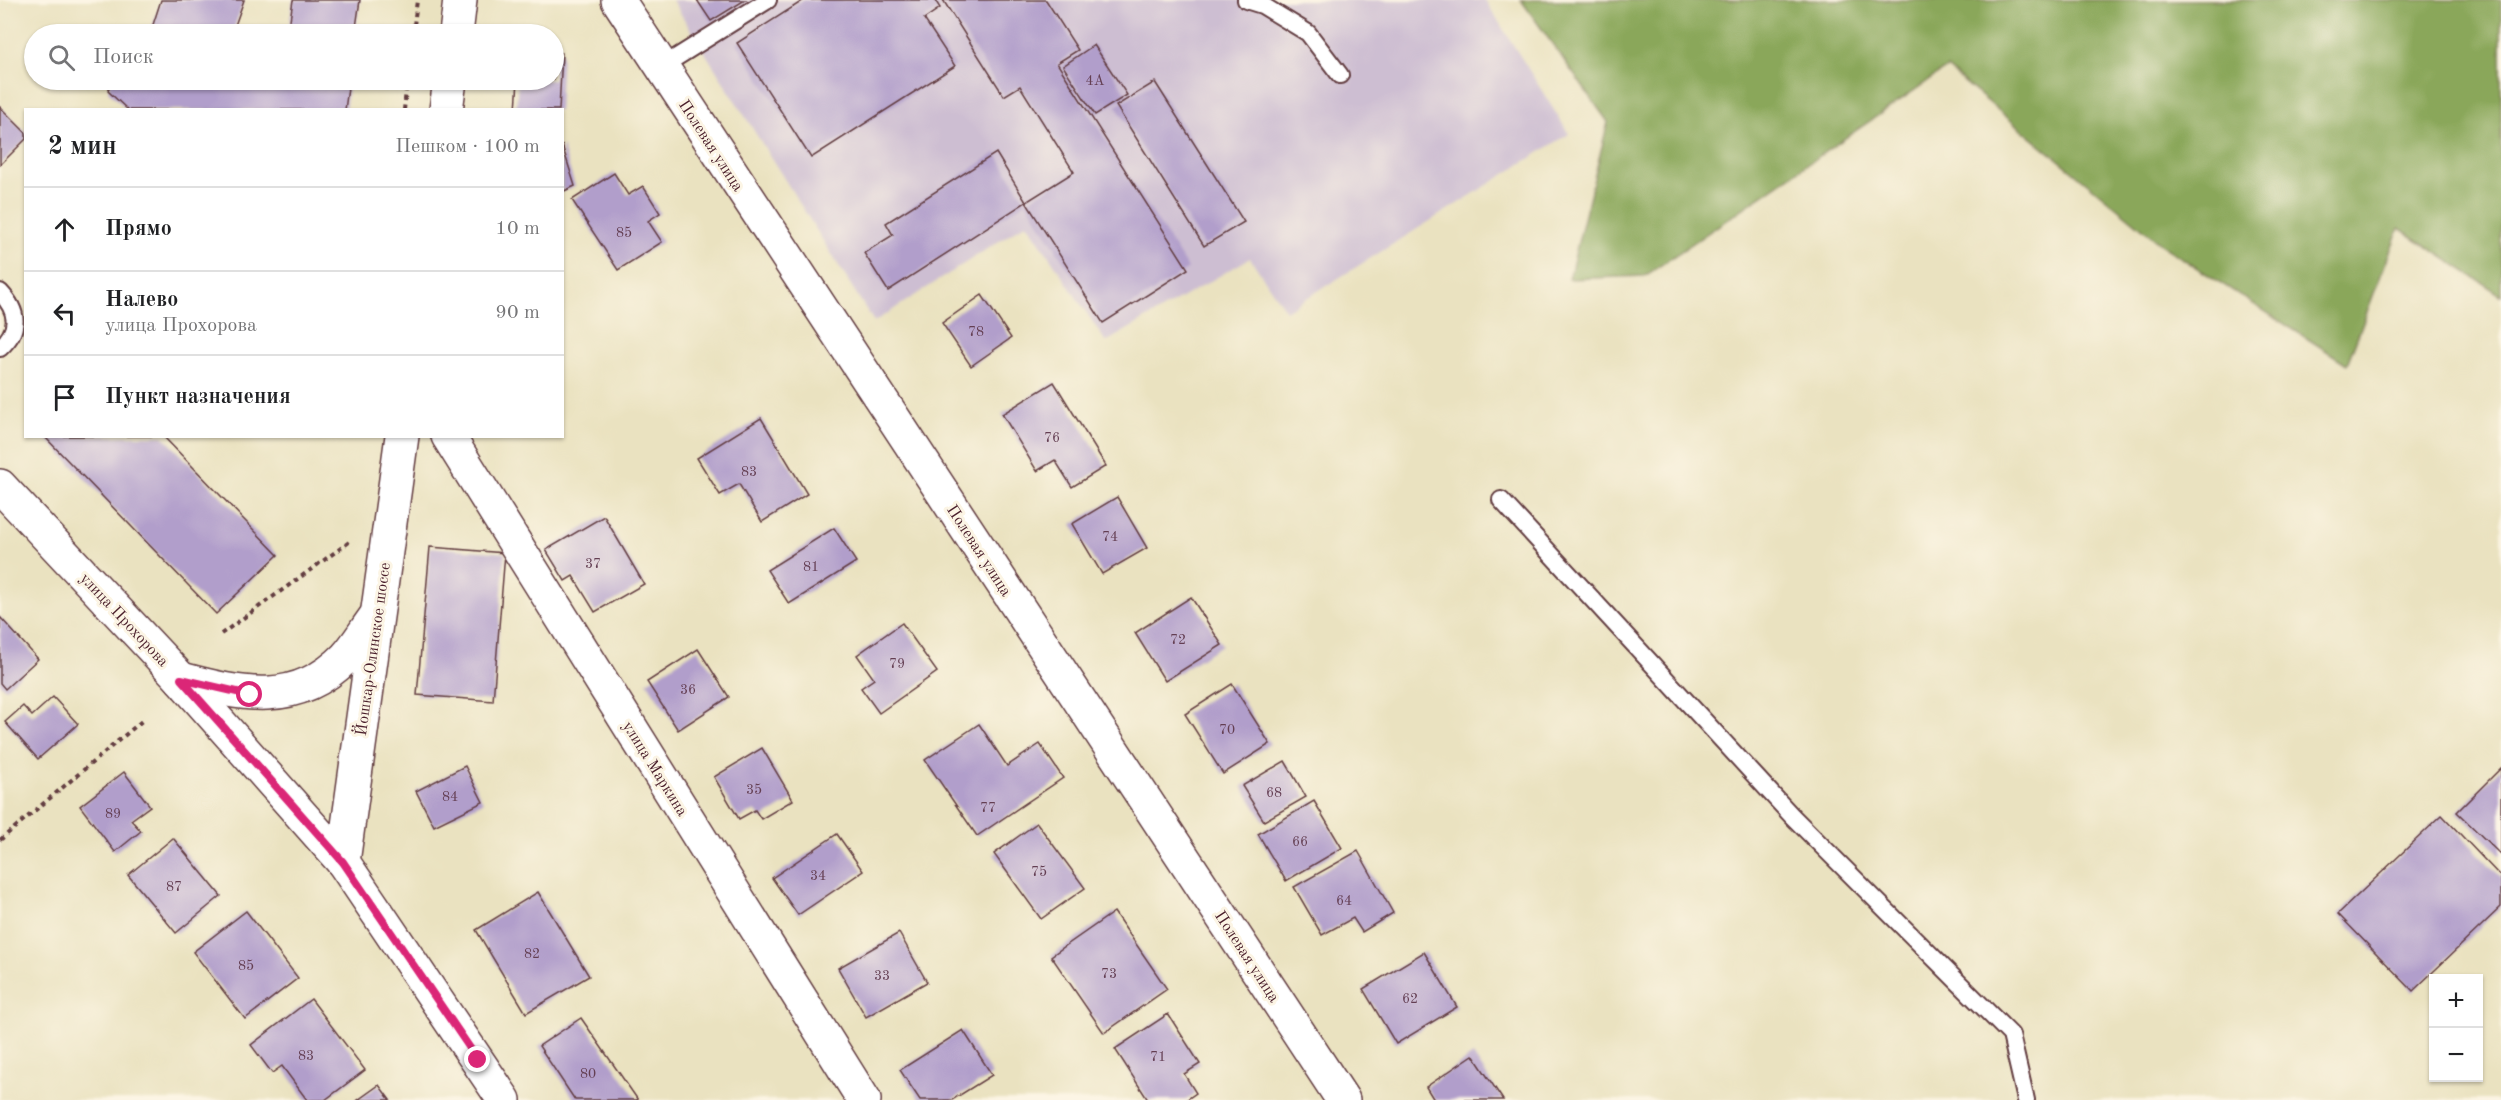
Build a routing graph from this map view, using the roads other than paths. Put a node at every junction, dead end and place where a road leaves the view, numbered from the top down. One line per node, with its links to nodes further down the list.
1 (460, 0): 5 (street)
2 (618, 0): 6 (street, Полевая улица)
3 (768, 0): 6 (lane)
4 (1246, 0): 7 (lane)
5 (457, 24)
6 (661, 67): 21 (street, Полевая улица)
7 (1340, 75)
8 (449, 90): 9 (street)
9 (446, 108)
10 (0, 292): 11 (lane)
11 (0, 348)
12 (402, 438): 16 (street, Йошкар-Олинское шоссе)
13 (449, 438): 20 (street, улица Маркина)
14 (0, 486): 17 (street, улица Прохорова)
15 (1501, 500): 22 (lane)
16 (376, 616): 17 (street); 18 (street, Йошкар-Олинское шоссе)
17 (181, 679): 18 (street, улица Прохорова)
18 (343, 862): 19 (street, улица Прохорова)
19 (504, 1100)
20 (864, 1100)
21 (1343, 1100)
22 (2026, 1100)

